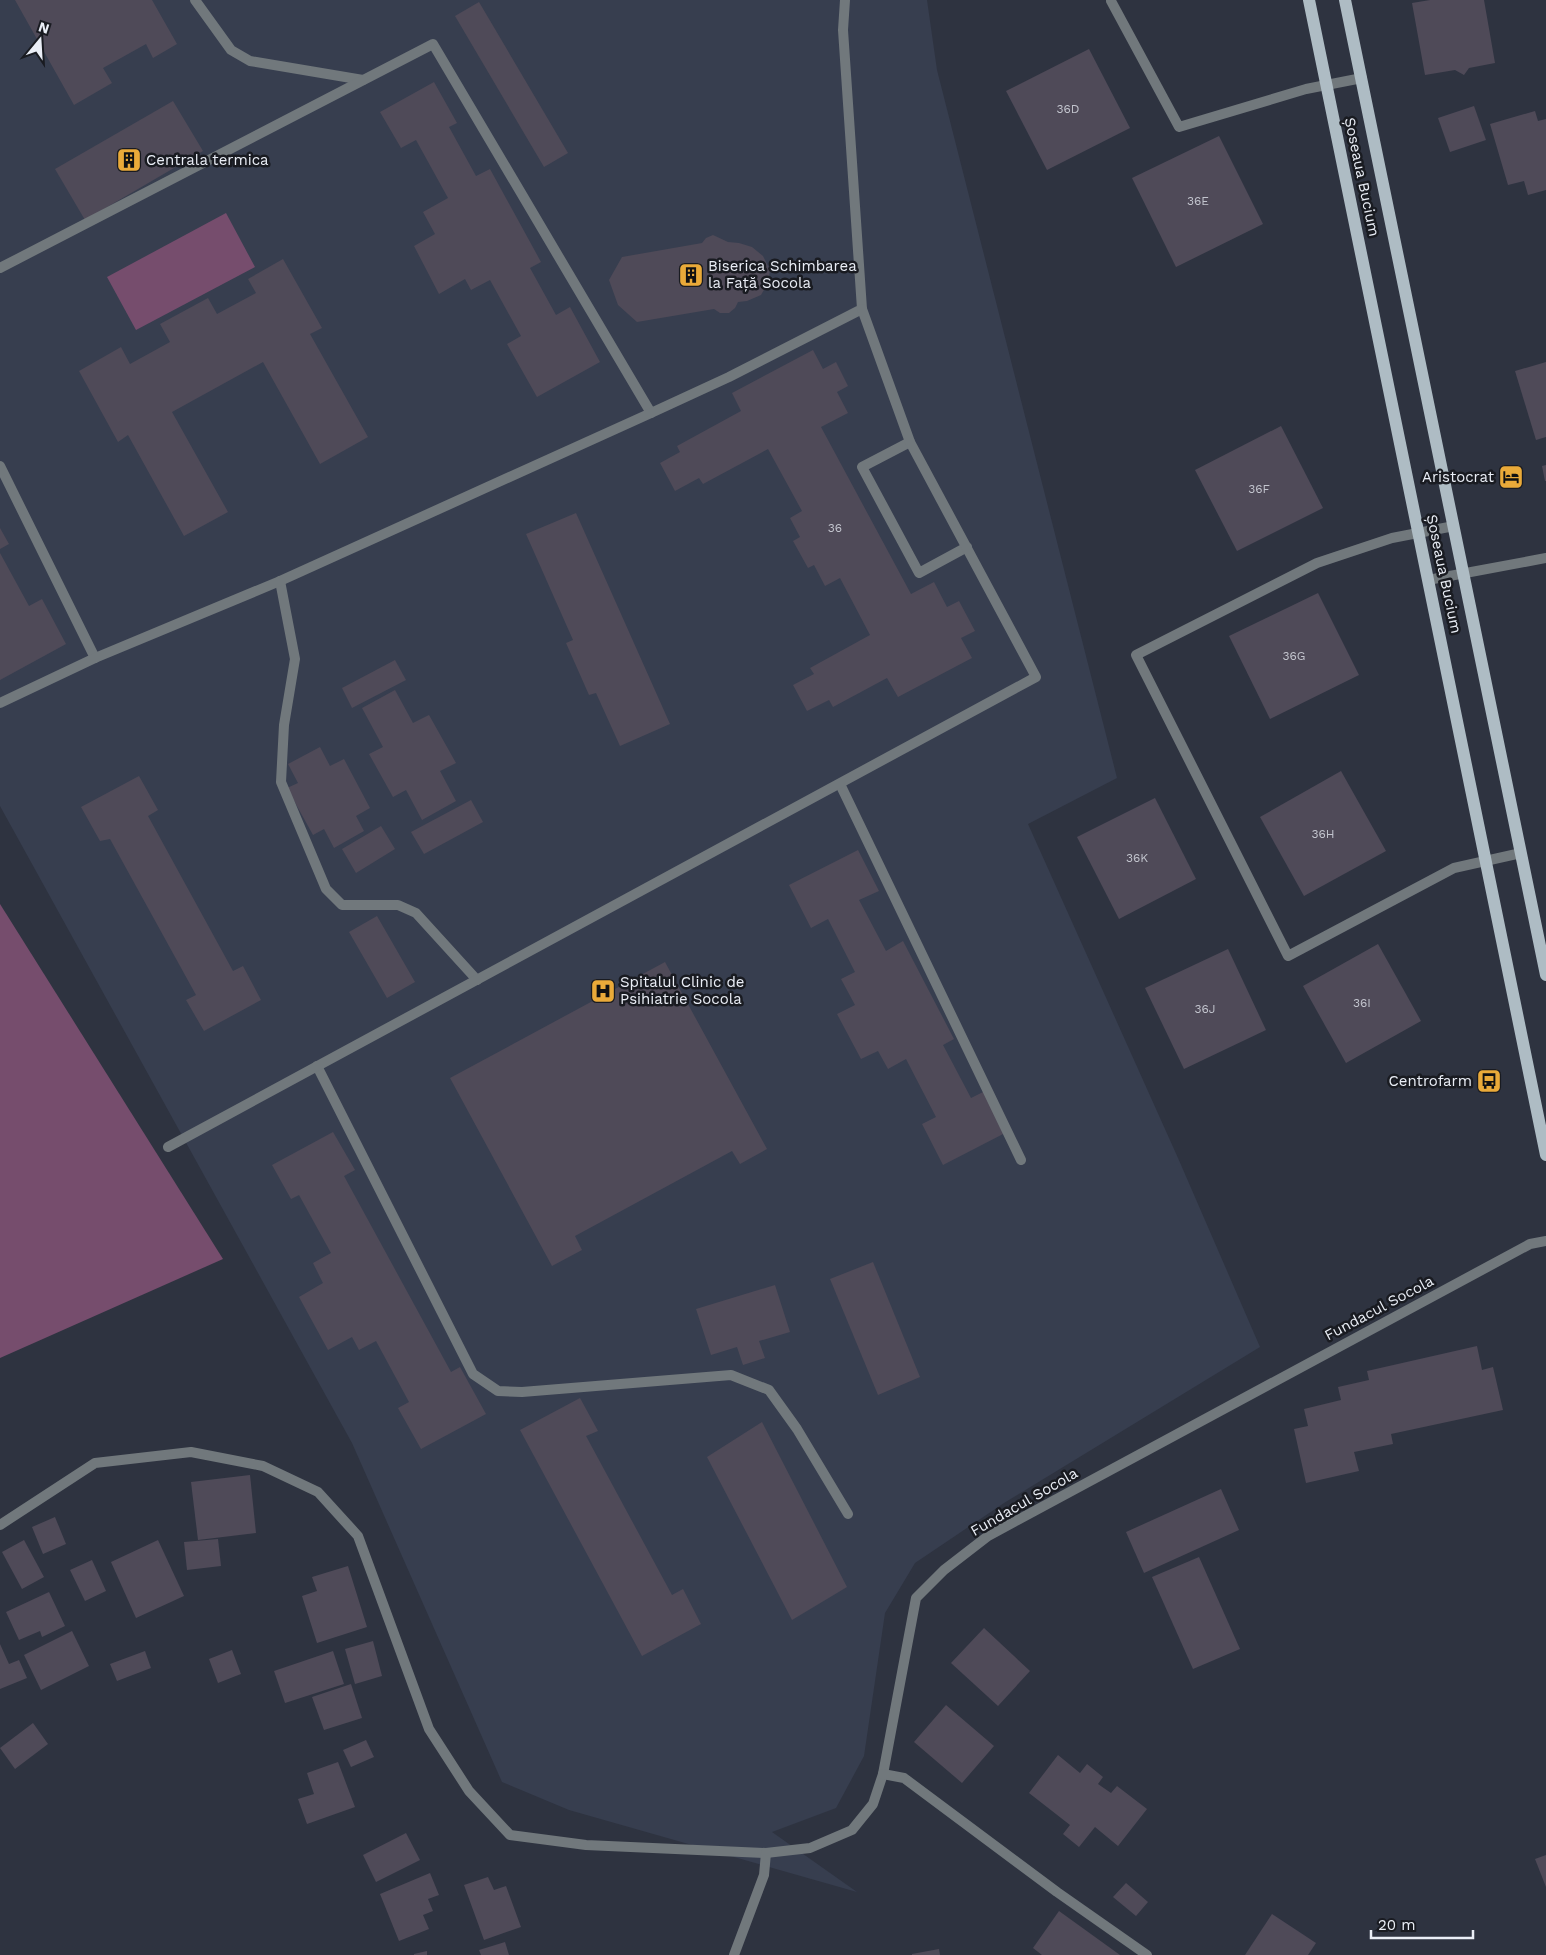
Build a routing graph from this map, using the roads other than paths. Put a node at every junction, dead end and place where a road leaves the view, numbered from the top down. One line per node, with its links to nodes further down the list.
1 (195, 0): 7 (street)
2 (844, 0): 10 (street)
3 (1309, 0): 8 (main road, Șoseaua Bucium)
4 (1345, 0): 6 (main road, Șoseaua Bucium)
5 (1111, 1): 8 (street)
6 (1362, 78): 8 (street); 14 (main road, Șoseaua Bucium)
7 (363, 80): 9 (street); 11 (street)
8 (1326, 84): 15 (main road, Șoseaua Bucium)
9 (0, 268)
10 (862, 309): 11 (street); 12 (street)
11 (651, 413): 20 (street)
12 (910, 442): 16 (street); 16 (street)
13 (0, 466): 21 (street)
14 (1454, 526): 15 (street); 18 (main road, Șoseaua Bucium)
15 (1418, 533): 19 (main road, Șoseaua Bucium); 25 (street)
16 (967, 548): 23 (street)
17 (1546, 558): 18 (street)
18 (1463, 572): 19 (street); 24 (main road, Șoseaua Bucium)
19 (1428, 580): 25 (main road, Șoseaua Bucium)
20 (280, 581): 21 (street); 27 (street)
21 (95, 658): 22 (street)
22 (0, 703)
23 (840, 784): 27 (street); 31 (street)
24 (1521, 853): 25 (street); 26 (main road, Șoseaua Bucium)
25 (1486, 861): 30 (main road, Șoseaua Bucium)
26 (1546, 975)
27 (477, 980): 28 (street)
28 (317, 1066): 29 (street); 33 (street)
29 (168, 1147)
30 (1546, 1155)
31 (1021, 1160)
32 (1546, 1240): 35 (street, Fundacul Socola)
33 (848, 1514)
34 (0, 1525): 36 (street, Fundacul Socola)
35 (883, 1774): 36 (street, Fundacul Socola); 38 (street)
36 (766, 1853): 37 (street)
37 (734, 1955)
38 (1147, 1955)

